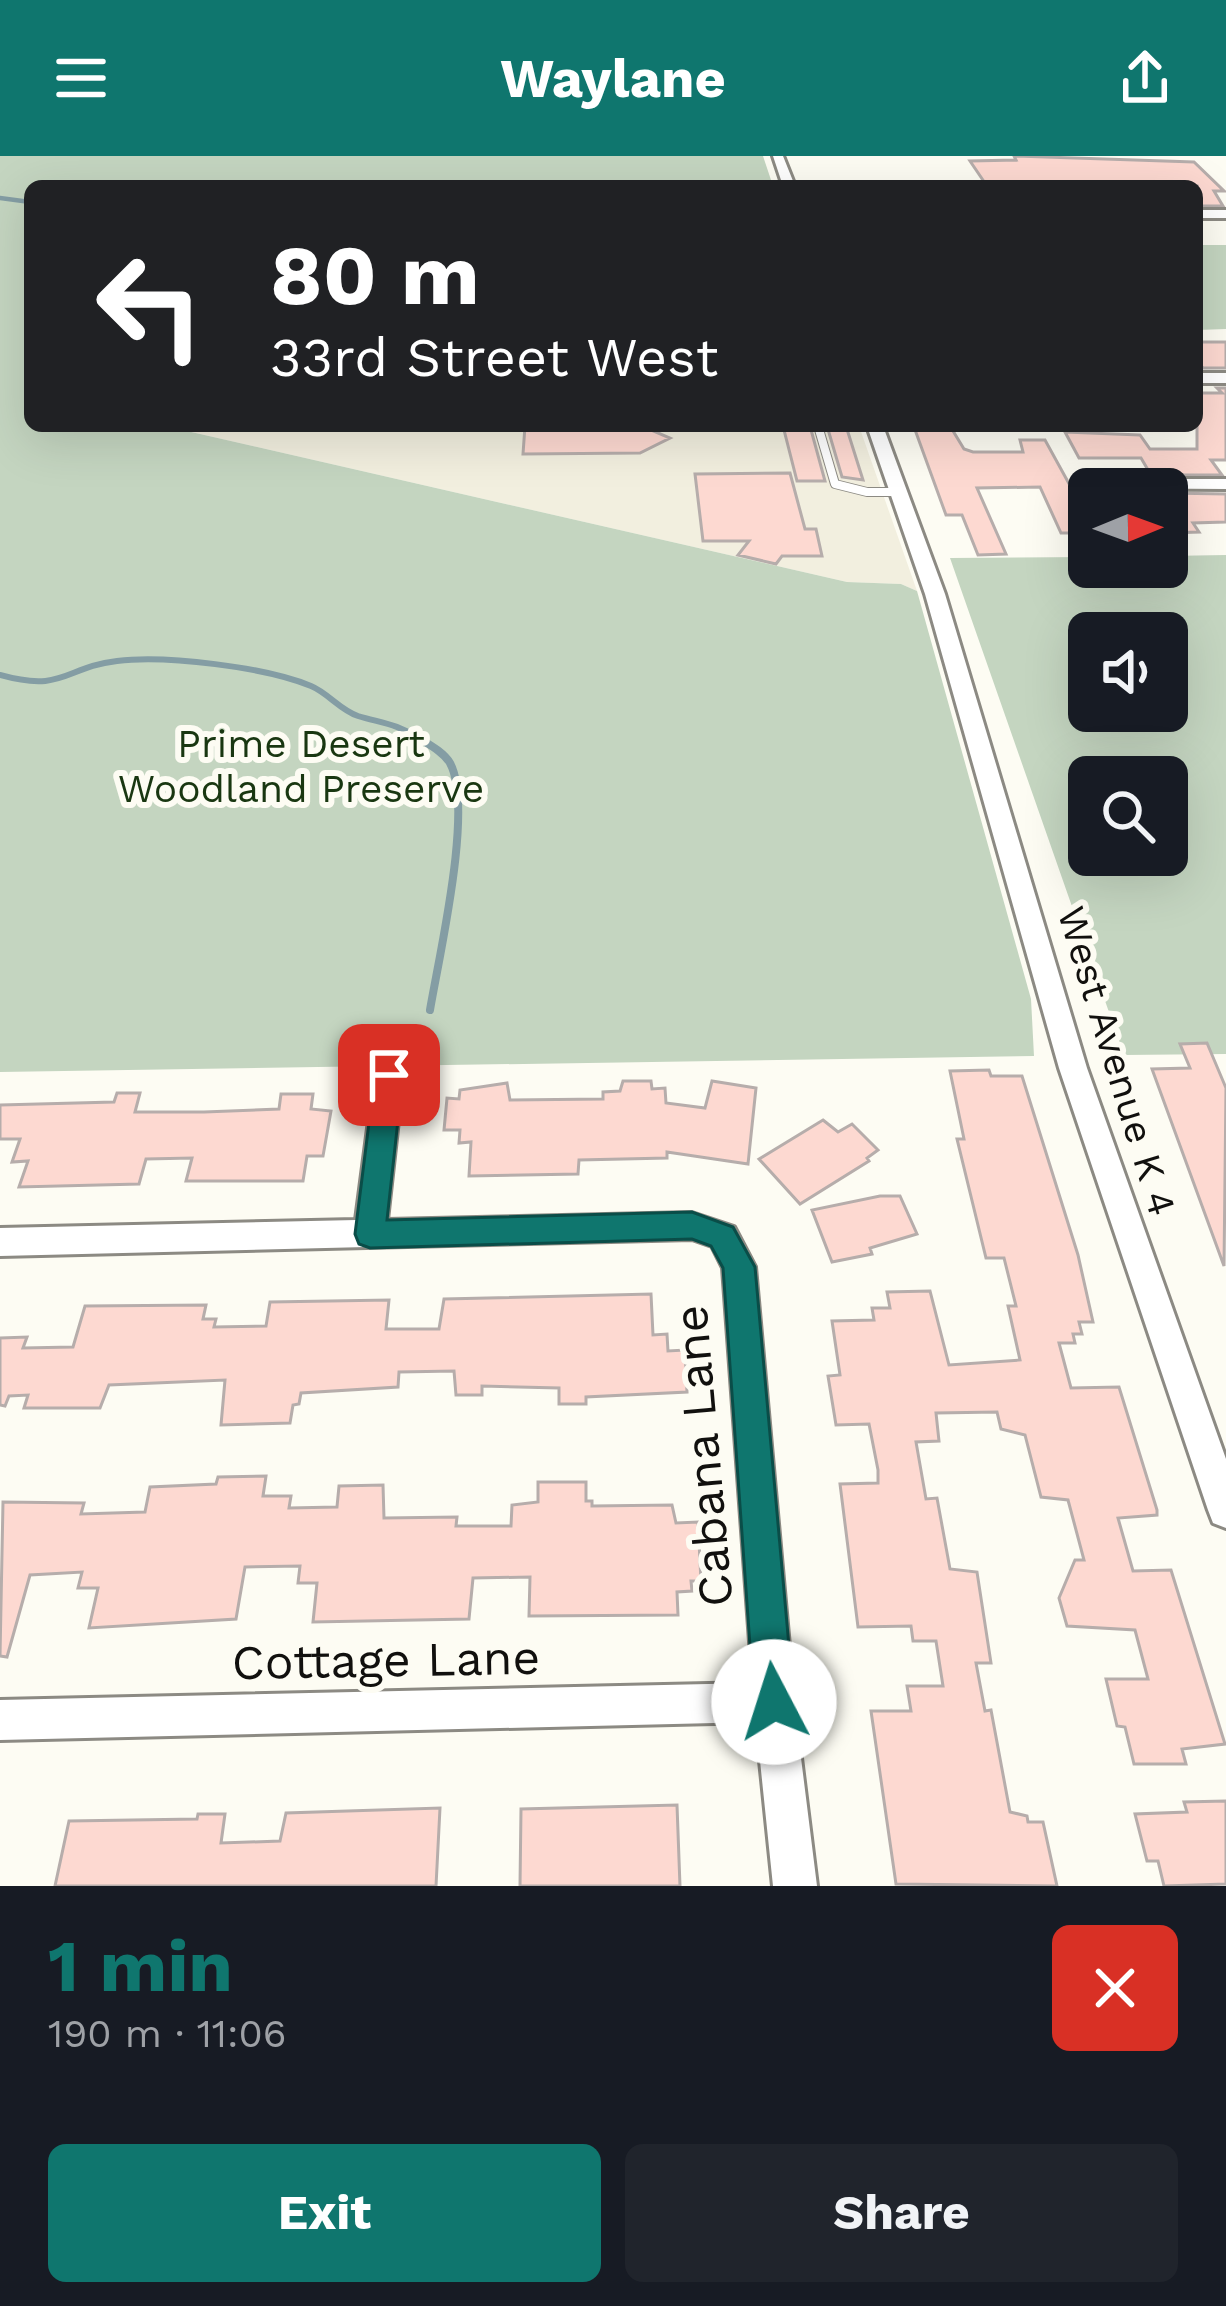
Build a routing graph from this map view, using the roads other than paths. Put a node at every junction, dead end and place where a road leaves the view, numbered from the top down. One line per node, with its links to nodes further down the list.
1 (820, 432): 5 (lane)
2 (877, 432): 5 (street, West Avenue K 4)
3 (1188, 484): 4 (street)
4 (1226, 484)
5 (901, 492): 9 (street, West Avenue K 4)
6 (389, 1075): 7 (street)
7 (370, 1234): 8 (street); 10 (street, Cabana Lane)
8 (0, 1242)
9 (1226, 1510)
10 (774, 1702): 11 (street, Cottage Lane); 12 (street, Cabana Lane)
11 (0, 1720)
12 (795, 1886)

